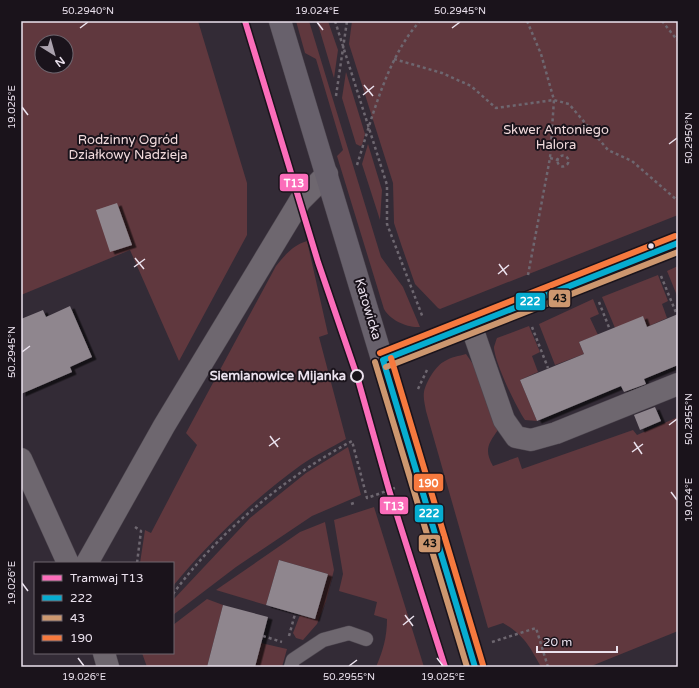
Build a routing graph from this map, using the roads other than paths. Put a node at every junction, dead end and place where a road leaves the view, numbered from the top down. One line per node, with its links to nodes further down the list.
1 (280, 21): 2 (main road, Katowicka)
2 (327, 174): 5 (main road, Katowicka); 9 (street)
3 (678, 243): 4 (street)
4 (471, 325): 5 (street); 6 (street)
5 (383, 360): 14 (main road, Katowicka)
6 (678, 384)
7 (21, 459): 8 (street)
8 (68, 562)
9 (88, 562)
10 (366, 639): 13 (lane)
11 (104, 654): 12 (street)
12 (108, 667)
13 (291, 667)
14 (475, 667)

